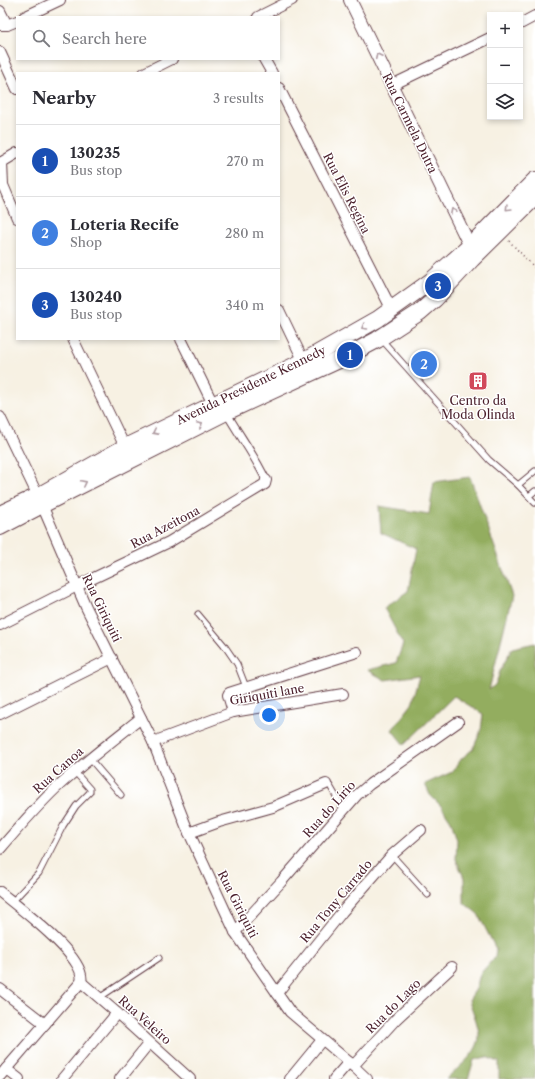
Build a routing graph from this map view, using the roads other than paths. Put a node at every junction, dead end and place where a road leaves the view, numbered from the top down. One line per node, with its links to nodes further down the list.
1 (60, 0): 5 (street)
2 (292, 0): 6 (street)
3 (350, 0): 18 (street, Rua Carmela Dutra, one-way to 3)
4 (0, 11): 10 (street)
5 (26, 16)
6 (260, 16)
7 (535, 16): 9 (street)
8 (16, 20): 10 (street)
9 (523, 22)
10 (4, 25)
11 (487, 39): 18 (street)
12 (0, 52): 19 (street)
13 (171, 60): 15 (street)
14 (265, 60): 17 (street)
15 (163, 69): 16 (street)
16 (149, 72)
17 (271, 72)
18 (392, 85): 26 (street, Rua Carmela Dutra, one-way to 18)
19 (16, 86)
20 (280, 90): 27 (street, Rua Elis Regina)
21 (16, 154): 22 (street)
22 (1, 162): 25 (street)
23 (535, 180): 26 (main road, Avenida Presidente Kennedy, one-way to 26)
24 (535, 197): 29 (main road, Avenida Presidente Kennedy)
25 (16, 216)
26 (470, 246): 27 (main road, Avenida Presidente Kennedy)
27 (392, 310): 32 (main road, Avenida Presidente Kennedy, one-way to 32)
28 (280, 312): 32 (street)
29 (380, 338): 32 (main road, Avenida Presidente Kennedy); 38 (lane)
30 (73, 340): 35 (street)
31 (182, 340): 33 (street)
32 (306, 368): 33 (main road, Avenida Presidente Kennedy)
33 (219, 408): 35 (main road, Avenida Presidente Kennedy, one-way to 35); 37 (street, Rua Azeitona); 41 (main road, Avenida Presidente Kennedy, one-way to 33)
34 (0, 417): 41 (street, Rua Giriquiti)
35 (126, 447): 41 (main road, Avenida Presidente Kennedy)
36 (535, 471): 38 (lane)
37 (266, 480): 45 (street, Rua Azeitona)
38 (518, 485): 40 (lane)
39 (535, 491): 40 (lane)
40 (529, 496): 42 (lane)
41 (40, 500): 43 (main road, Avenida Presidente Kennedy); 44 (main road, Avenida Presidente Kennedy); 45 (street, Rua Giriquiti)
42 (535, 503)
43 (0, 514)
44 (0, 527)
45 (77, 586): 47 (street, Rua Azeitona); 49 (street, Rua Giriquiti)
46 (198, 614): 50 (lane)
47 (0, 625)
48 (357, 652): 50 (street)
49 (112, 658): 53 (street); 55 (street, Rua Giriquiti)
50 (246, 687): 52 (street)
51 (343, 694): 52 (street, Giriquiti lane)
52 (233, 712): 56 (street, Giriquiti lane)
53 (0, 714)
54 (458, 722): 61 (street, Rua do Lírio)
55 (143, 723): 56 (street, Rua Giriquiti); 57 (street, Rua Canoa)
56 (153, 742): 63 (street, Rua Giriquiti)
57 (90, 759): 58 (street, Rua Canoa); 60 (lane)
58 (74, 772): 64 (street, Rua Canoa); 68 (lane)
59 (326, 784): 61 (lane); 63 (street)
60 (121, 795)
61 (344, 810): 69 (street, Rua do Lírio)
62 (421, 830): 65 (street, Rua Tony Carrado)
63 (189, 833): 69 (street, Rua Giriquiti)
64 (0, 849)
65 (392, 855): 67 (lane); 74 (street, Rua Tony Carrado)
66 (0, 892): 68 (street)
67 (428, 894)
68 (12, 902): 72 (street)
69 (235, 932): 74 (street, Rua Giriquiti)
70 (159, 958): 75 (lane)
71 (452, 967): 80 (street, Rua do Lago)
72 (81, 982): 75 (street, Rua Veleiro); 77 (street)
73 (0, 989): 77 (street)
74 (277, 993): 78 (street, Rua Giriquiti)
75 (99, 998): 76 (street, Rua Veleiro)
76 (117, 1013): 79 (street, Rua Veleiro); 84 (street)
77 (45, 1024): 81 (street)
78 (322, 1040): 80 (street, Rua Giriquiti); 86 (street)
79 (150, 1043): 82 (street, Rua Veleiro); 85 (street)
80 (351, 1064): 87 (street, Rua do Lago); 88 (street, Rua Giriquiti)
81 (3, 1072): 83 (street)
82 (183, 1077)
83 (19, 1079)
84 (62, 1079)
85 (120, 1079)
86 (290, 1079)
87 (334, 1079)
88 (367, 1079)

